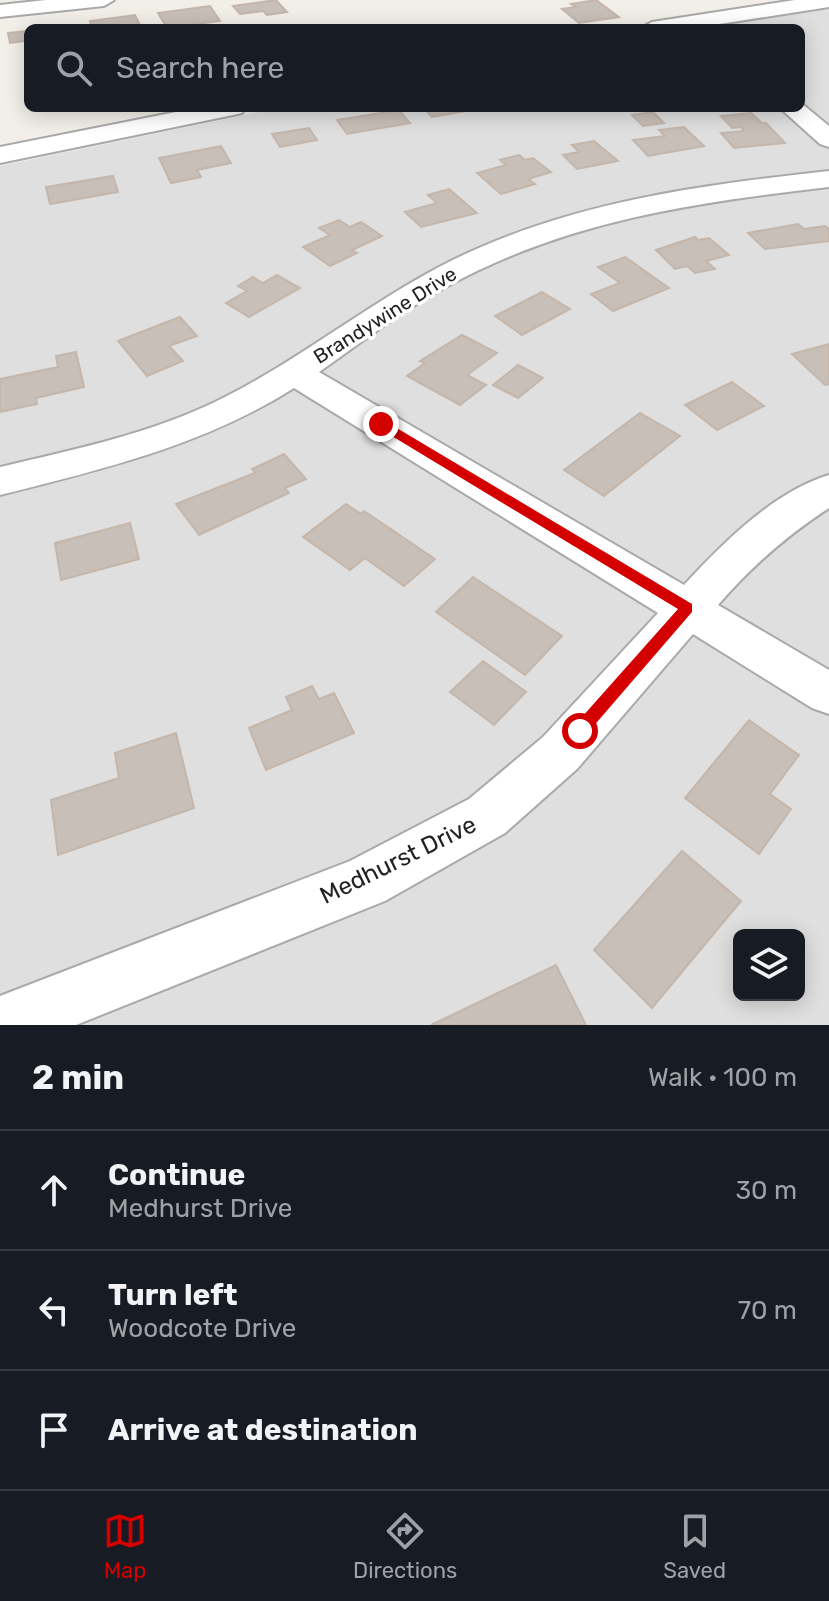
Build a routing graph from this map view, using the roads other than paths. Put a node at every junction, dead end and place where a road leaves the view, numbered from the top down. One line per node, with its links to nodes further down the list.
1 (104, 0): 4 (street)
2 (829, 1): 6 (street)
3 (669, 7): 5 (street)
4 (0, 11)
5 (691, 24)
6 (698, 24)
7 (213, 112): 10 (street)
8 (797, 112): 9 (street)
9 (829, 139)
10 (0, 155)
11 (829, 179): 12 (street, Brandywine Drive)
12 (294, 372): 13 (street, Brandywine Drive); 15 (street)
13 (0, 481)
14 (829, 489): 15 (street, Medhurst Drive)
15 (687, 608): 16 (street); 17 (street, Medhurst Drive)
16 (829, 694)
17 (1, 1025)

